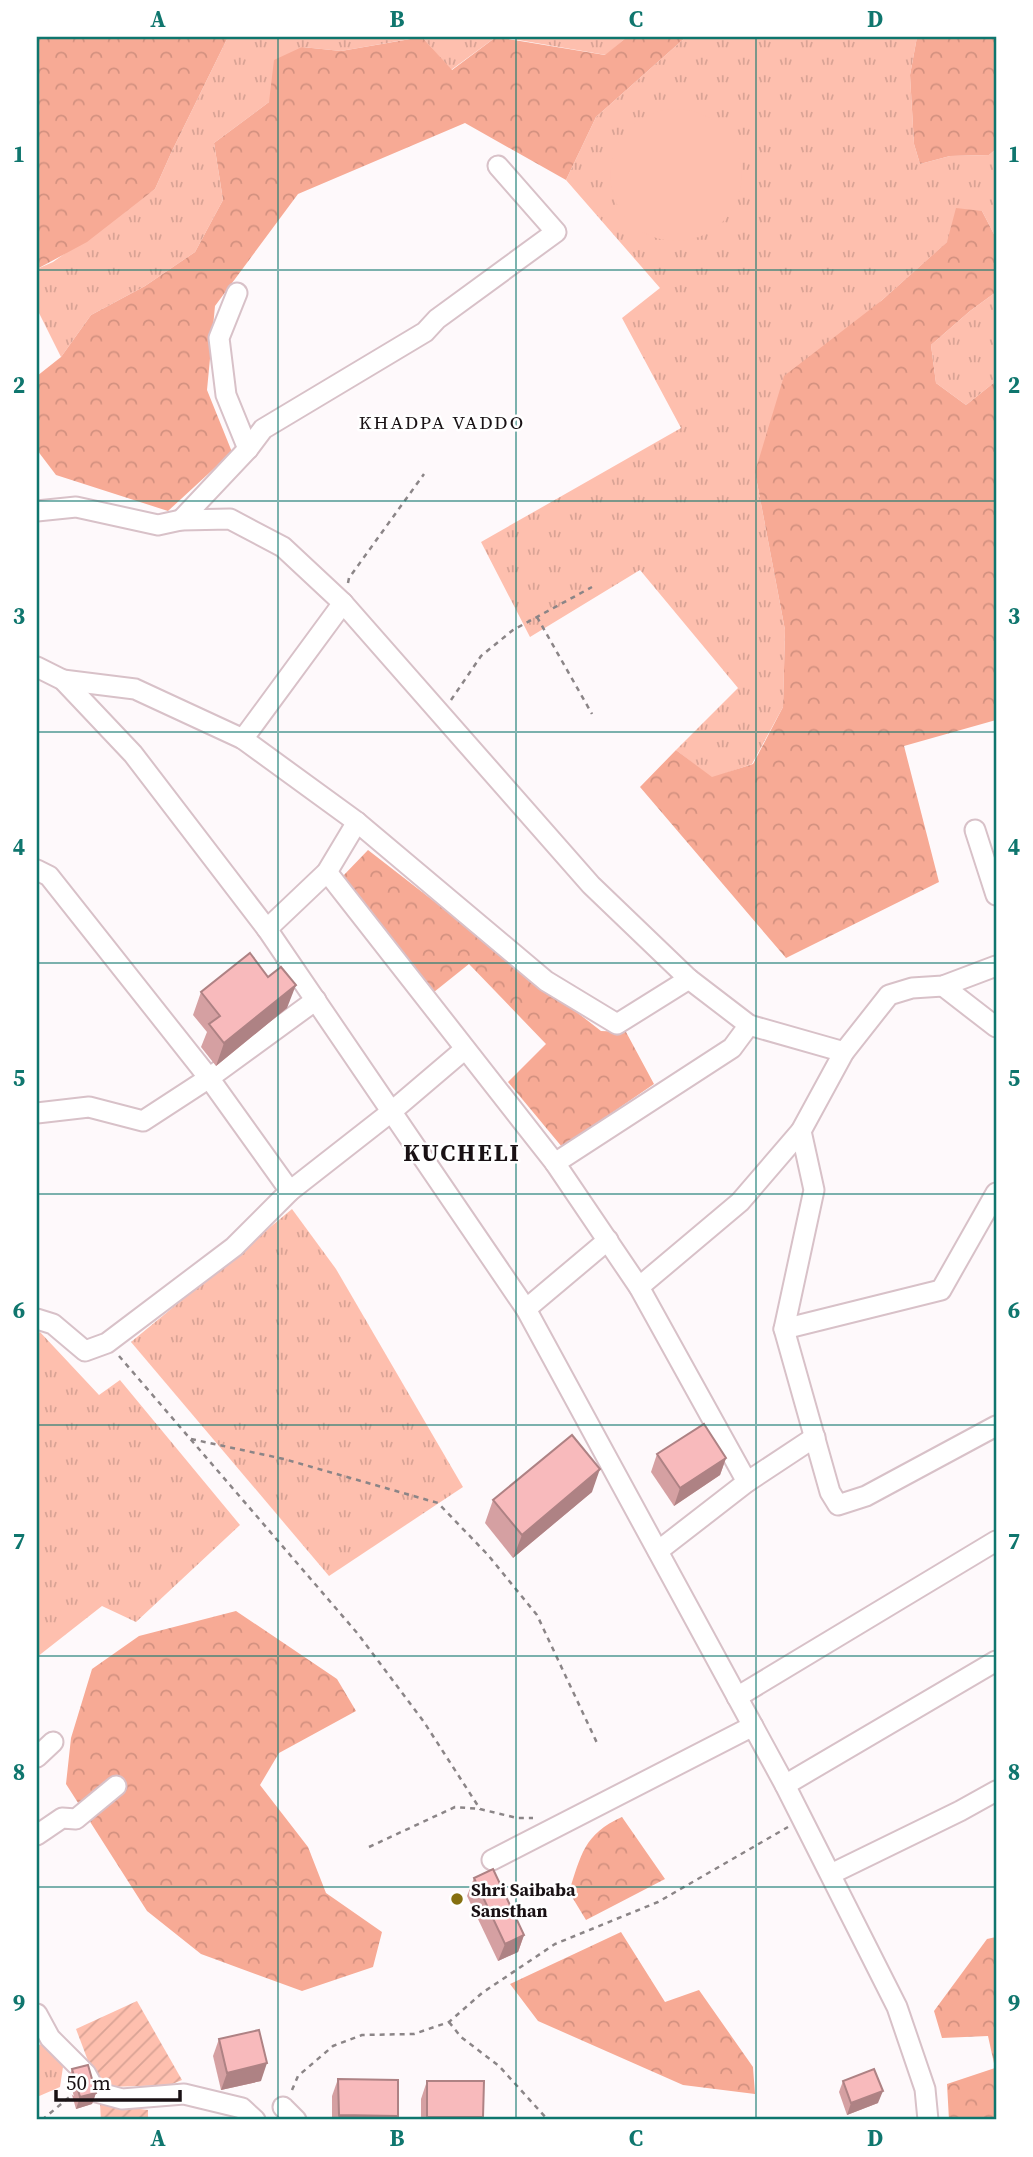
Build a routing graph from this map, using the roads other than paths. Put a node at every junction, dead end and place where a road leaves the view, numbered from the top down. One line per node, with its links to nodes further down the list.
1 (498, 166): 3 (street)
2 (237, 293): 3 (street)
3 (248, 449): 5 (street)
4 (37, 511): 5 (street)
5 (181, 520): 6 (street)
6 (343, 603): 9 (street); 17 (street)
7 (37, 667): 8 (street)
8 (63, 680): 9 (street); 15 (street)
9 (243, 739): 10 (street)
10 (358, 822): 13 (street); 17 (street)
11 (975, 830): 14 (street)
12 (37, 870): 24 (street)
13 (327, 872): 15 (street); 22 (street)
14 (996, 895)
15 (267, 929): 19 (street)
16 (996, 967): 18 (street)
17 (690, 979): 20 (street)
18 (943, 986): 21 (street); 23 (street)
19 (316, 1000): 24 (street); 25 (street)
20 (749, 1025): 23 (street); 28 (street)
21 (996, 1027)
22 (465, 1048): 25 (street); 28 (street)
23 (844, 1052): 27 (street)
24 (209, 1078): 26 (street); 29 (street)
25 (391, 1112): 29 (street); 33 (street)
26 (37, 1113)
27 (801, 1131): 32 (street); 35 (street)
28 (555, 1163): 31 (street)
29 (290, 1191): 34 (street)
30 (996, 1193): 35 (street)
31 (608, 1240): 32 (street); 33 (street)
32 (639, 1287): 38 (street)
33 (526, 1309): 40 (street)
34 (37, 1319)
35 (784, 1329): 37 (street)
36 (996, 1426): 37 (street)
37 (814, 1437): 38 (street)
38 (747, 1482): 40 (street)
39 (996, 1541): 42 (street)
40 (658, 1551): 42 (street)
41 (996, 1661): 46 (street)
42 (737, 1697): 43 (street)
43 (753, 1726): 46 (street); 50 (street)
44 (53, 1742): 45 (street)
45 (37, 1757)
46 (785, 1785): 51 (street)
47 (116, 1786): 49 (street)
48 (996, 1791): 51 (street)
49 (37, 1835)
50 (492, 1860)
51 (831, 1874): 54 (street)
52 (37, 2014): 53 (street)
53 (256, 2120)
54 (928, 2120)

